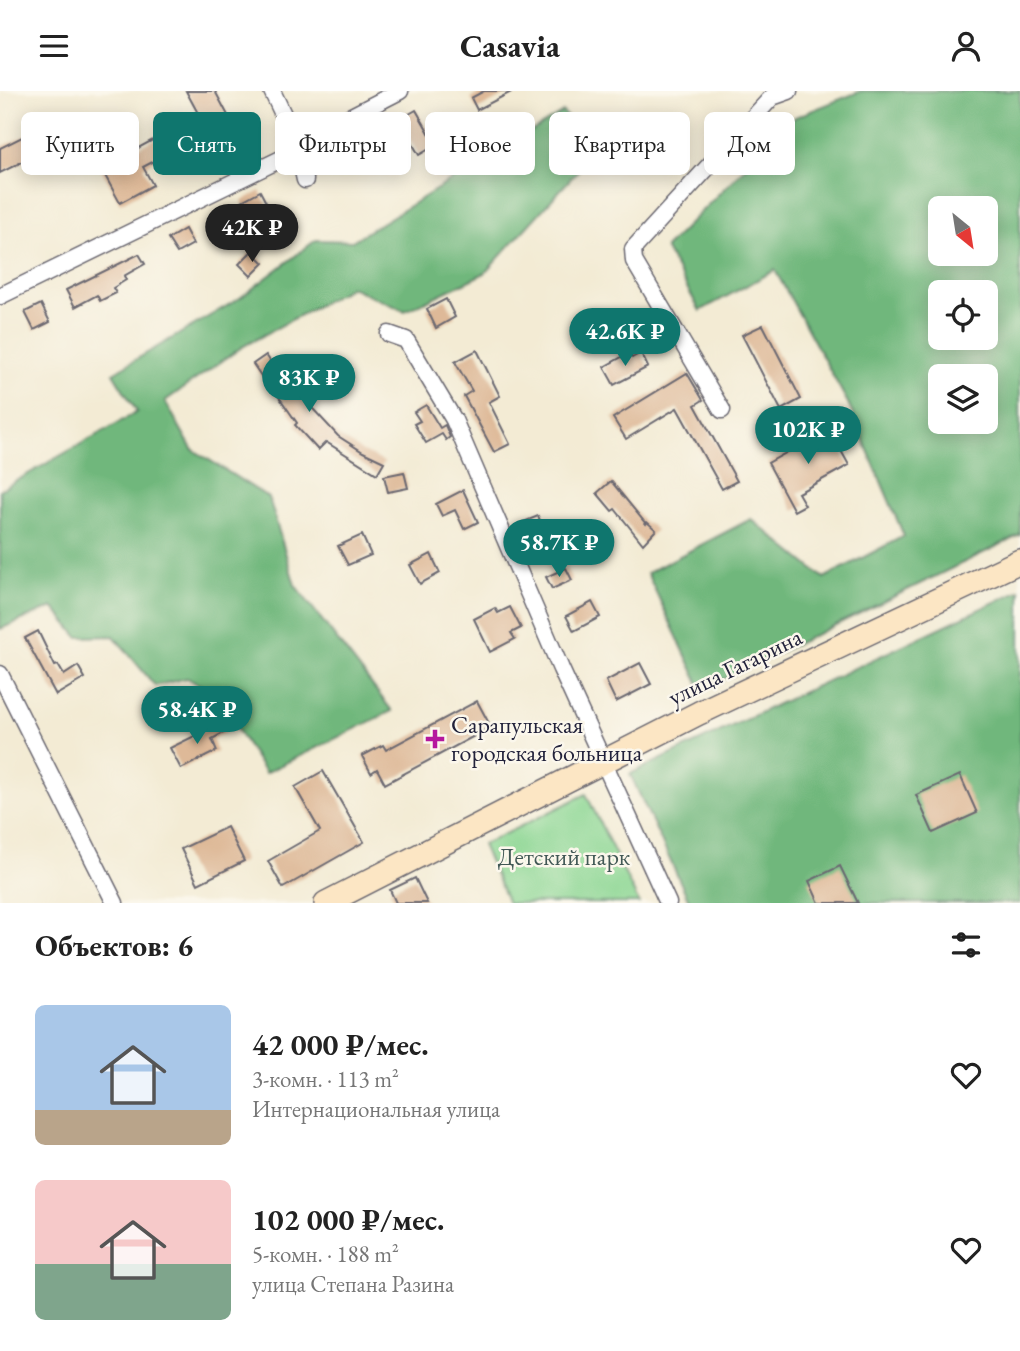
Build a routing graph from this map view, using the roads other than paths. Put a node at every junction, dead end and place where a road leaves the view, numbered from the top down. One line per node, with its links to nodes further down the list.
1 (272, 91): 4 (street)
2 (400, 91): 5 (street)
3 (789, 91): 11 (street)
4 (282, 112)
5 (359, 112)
6 (275, 162): 9 (street)
7 (303, 175): 8 (street)
8 (304, 180)
9 (0, 296)
10 (389, 334): 14 (street)
11 (722, 410)
12 (1020, 561): 14 (street, улица Гагарина)
13 (0, 674): 15 (street)
14 (603, 761): 16 (street, улица Гагарина); 17 (street)
15 (115, 903)
16 (326, 903)
17 (668, 903)

